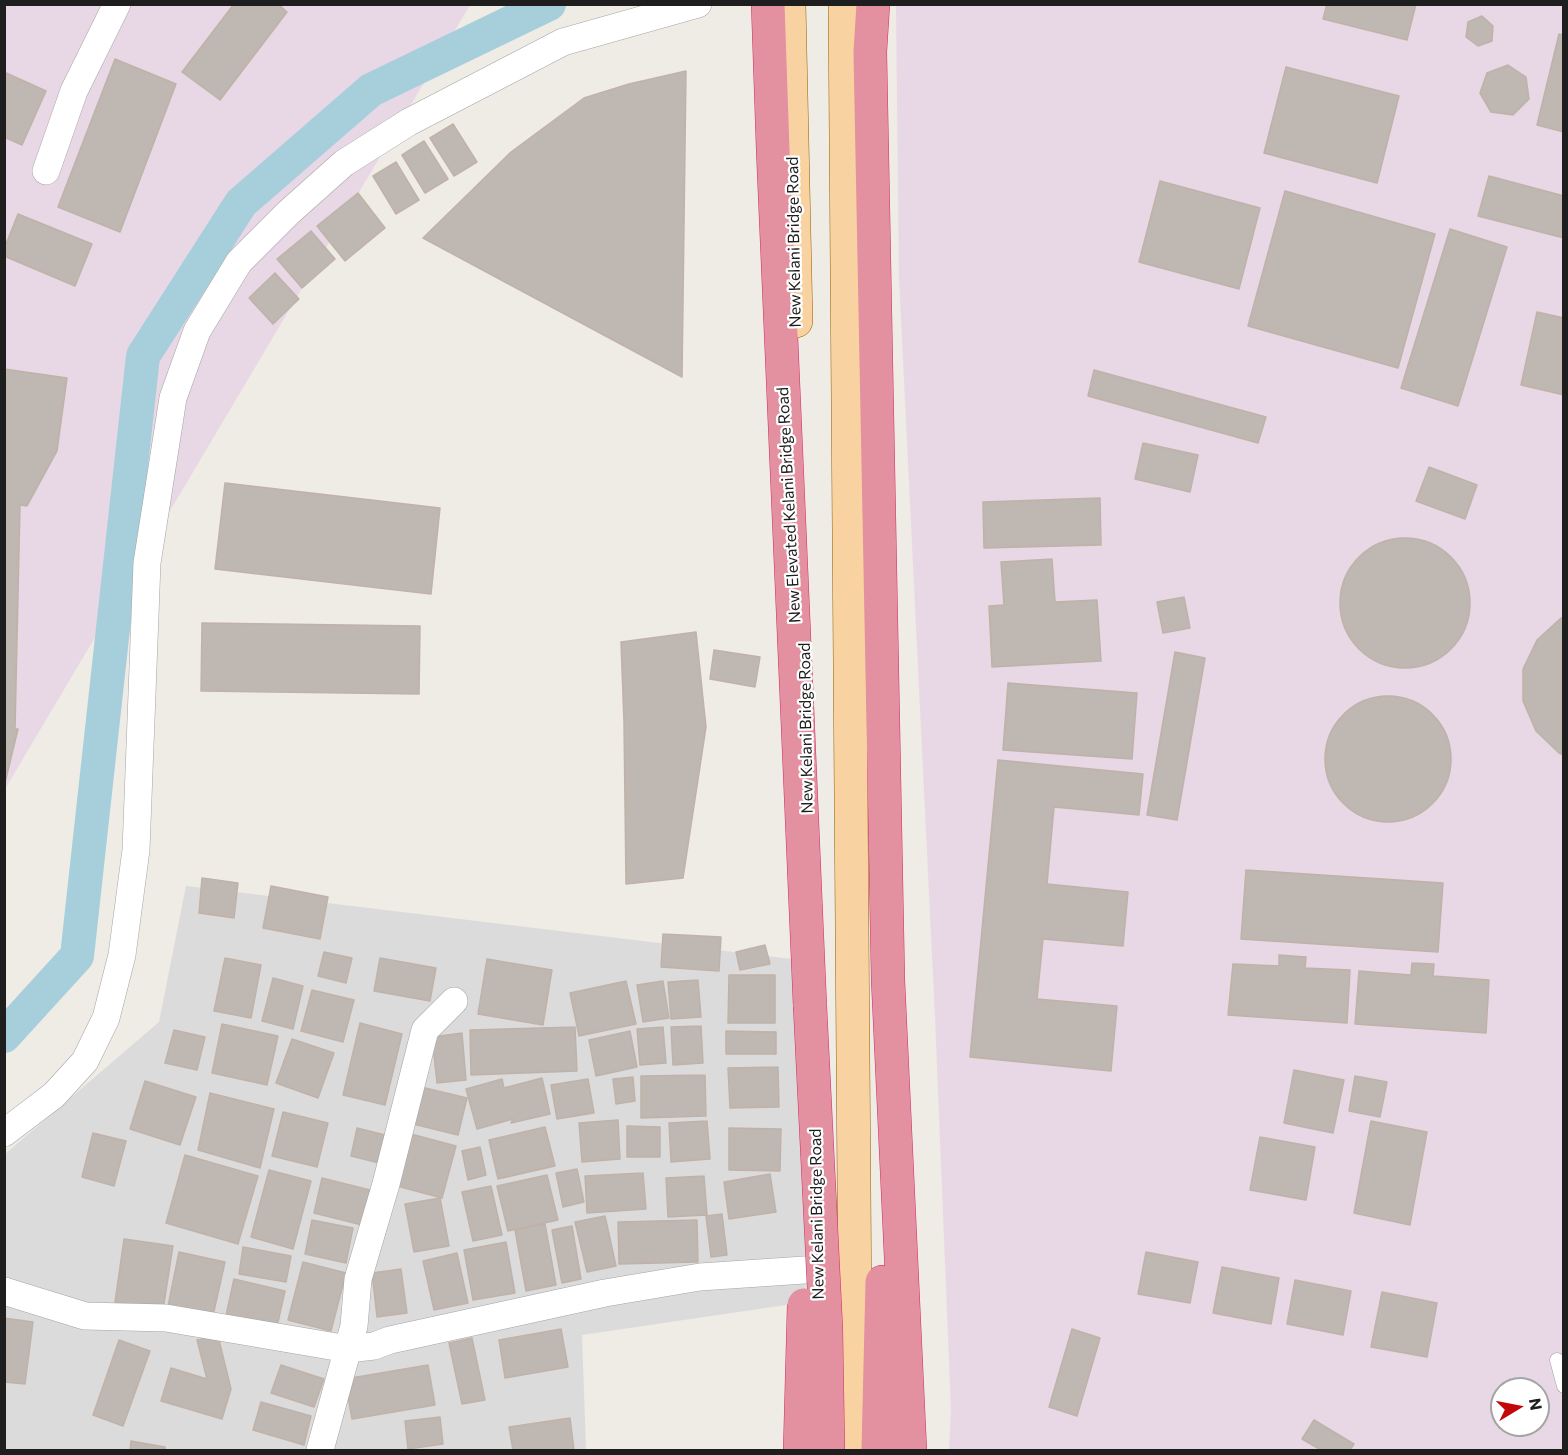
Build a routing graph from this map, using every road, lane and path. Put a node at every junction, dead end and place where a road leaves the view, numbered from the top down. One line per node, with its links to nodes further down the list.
1 (117, 4): 7 (street)
2 (698, 4): 11 (street)
3 (768, 4): 10 (highway, New Elevated Kelani Bridge Road)
4 (789, 4): 12 (main road, New Kelani Bridge Road)
5 (845, 4): 21 (main road)
6 (873, 4): 8 (highway)
7 (46, 171)
8 (888, 980): 22 (highway); 23 (highway)
9 (454, 1001): 14 (street)
10 (810, 1006): 18 (highway, bridge); 20 (highway, bridge)
11 (4, 1133)
12 (819, 1269): 14 (street); 19 (main road, New Kelani Bridge Road)
13 (4, 1291): 14 (street)
14 (348, 1349): 17 (street)
15 (1557, 1360): 16 (lane)
16 (1563, 1386)
17 (320, 1450)
18 (800, 1450)
19 (813, 1450)
20 (828, 1450)
21 (856, 1450)
22 (878, 1450)
23 (910, 1450)

